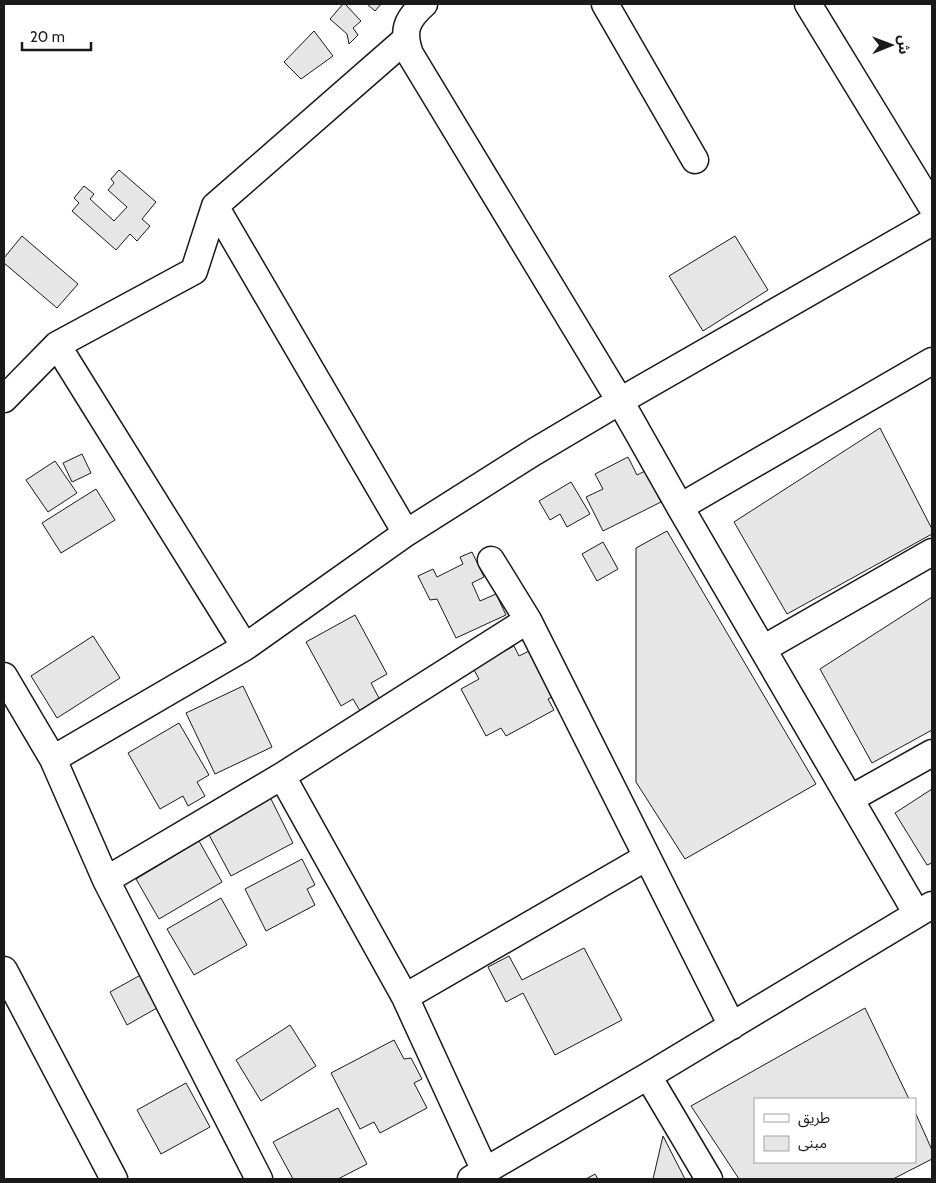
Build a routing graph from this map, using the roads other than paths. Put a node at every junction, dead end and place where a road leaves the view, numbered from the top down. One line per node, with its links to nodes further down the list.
1 (424, 4): 4 (street)
2 (605, 4): 5 (street)
3 (808, 4): 7 (street)
4 (405, 40): 6 (street); 12 (street)
5 (695, 160)
6 (215, 206): 9 (street); 14 (street)
7 (932, 207)
8 (932, 222): 12 (street)
9 (57, 345): 11 (street); 18 (street)
10 (932, 361): 13 (street)
11 (4, 399)
12 (620, 401): 13 (street); 14 (street)
13 (680, 507): 19 (street)
14 (406, 533): 18 (street)
15 (932, 552): 19 (street)
16 (491, 560): 17 (street)
17 (528, 620): 23 (street); 25 (street)
18 (245, 647): 22 (street)
19 (763, 649): 24 (street)
20 (4, 676): 22 (street)
21 (932, 753): 24 (street)
22 (53, 759): 26 (street)
23 (282, 776): 26 (street); 29 (street)
24 (850, 799): 27 (street)
25 (647, 857): 29 (street); 30 (street)
26 (106, 880): 34 (street)
27 (925, 909): 30 (street)
28 (4, 970): 33 (street)
29 (405, 997): 32 (street)
30 (732, 1026): 31 (street)
31 (648, 1076): 32 (street); 35 (street)
32 (478, 1175)
33 (114, 1179)
34 (260, 1179)
35 (708, 1179)

